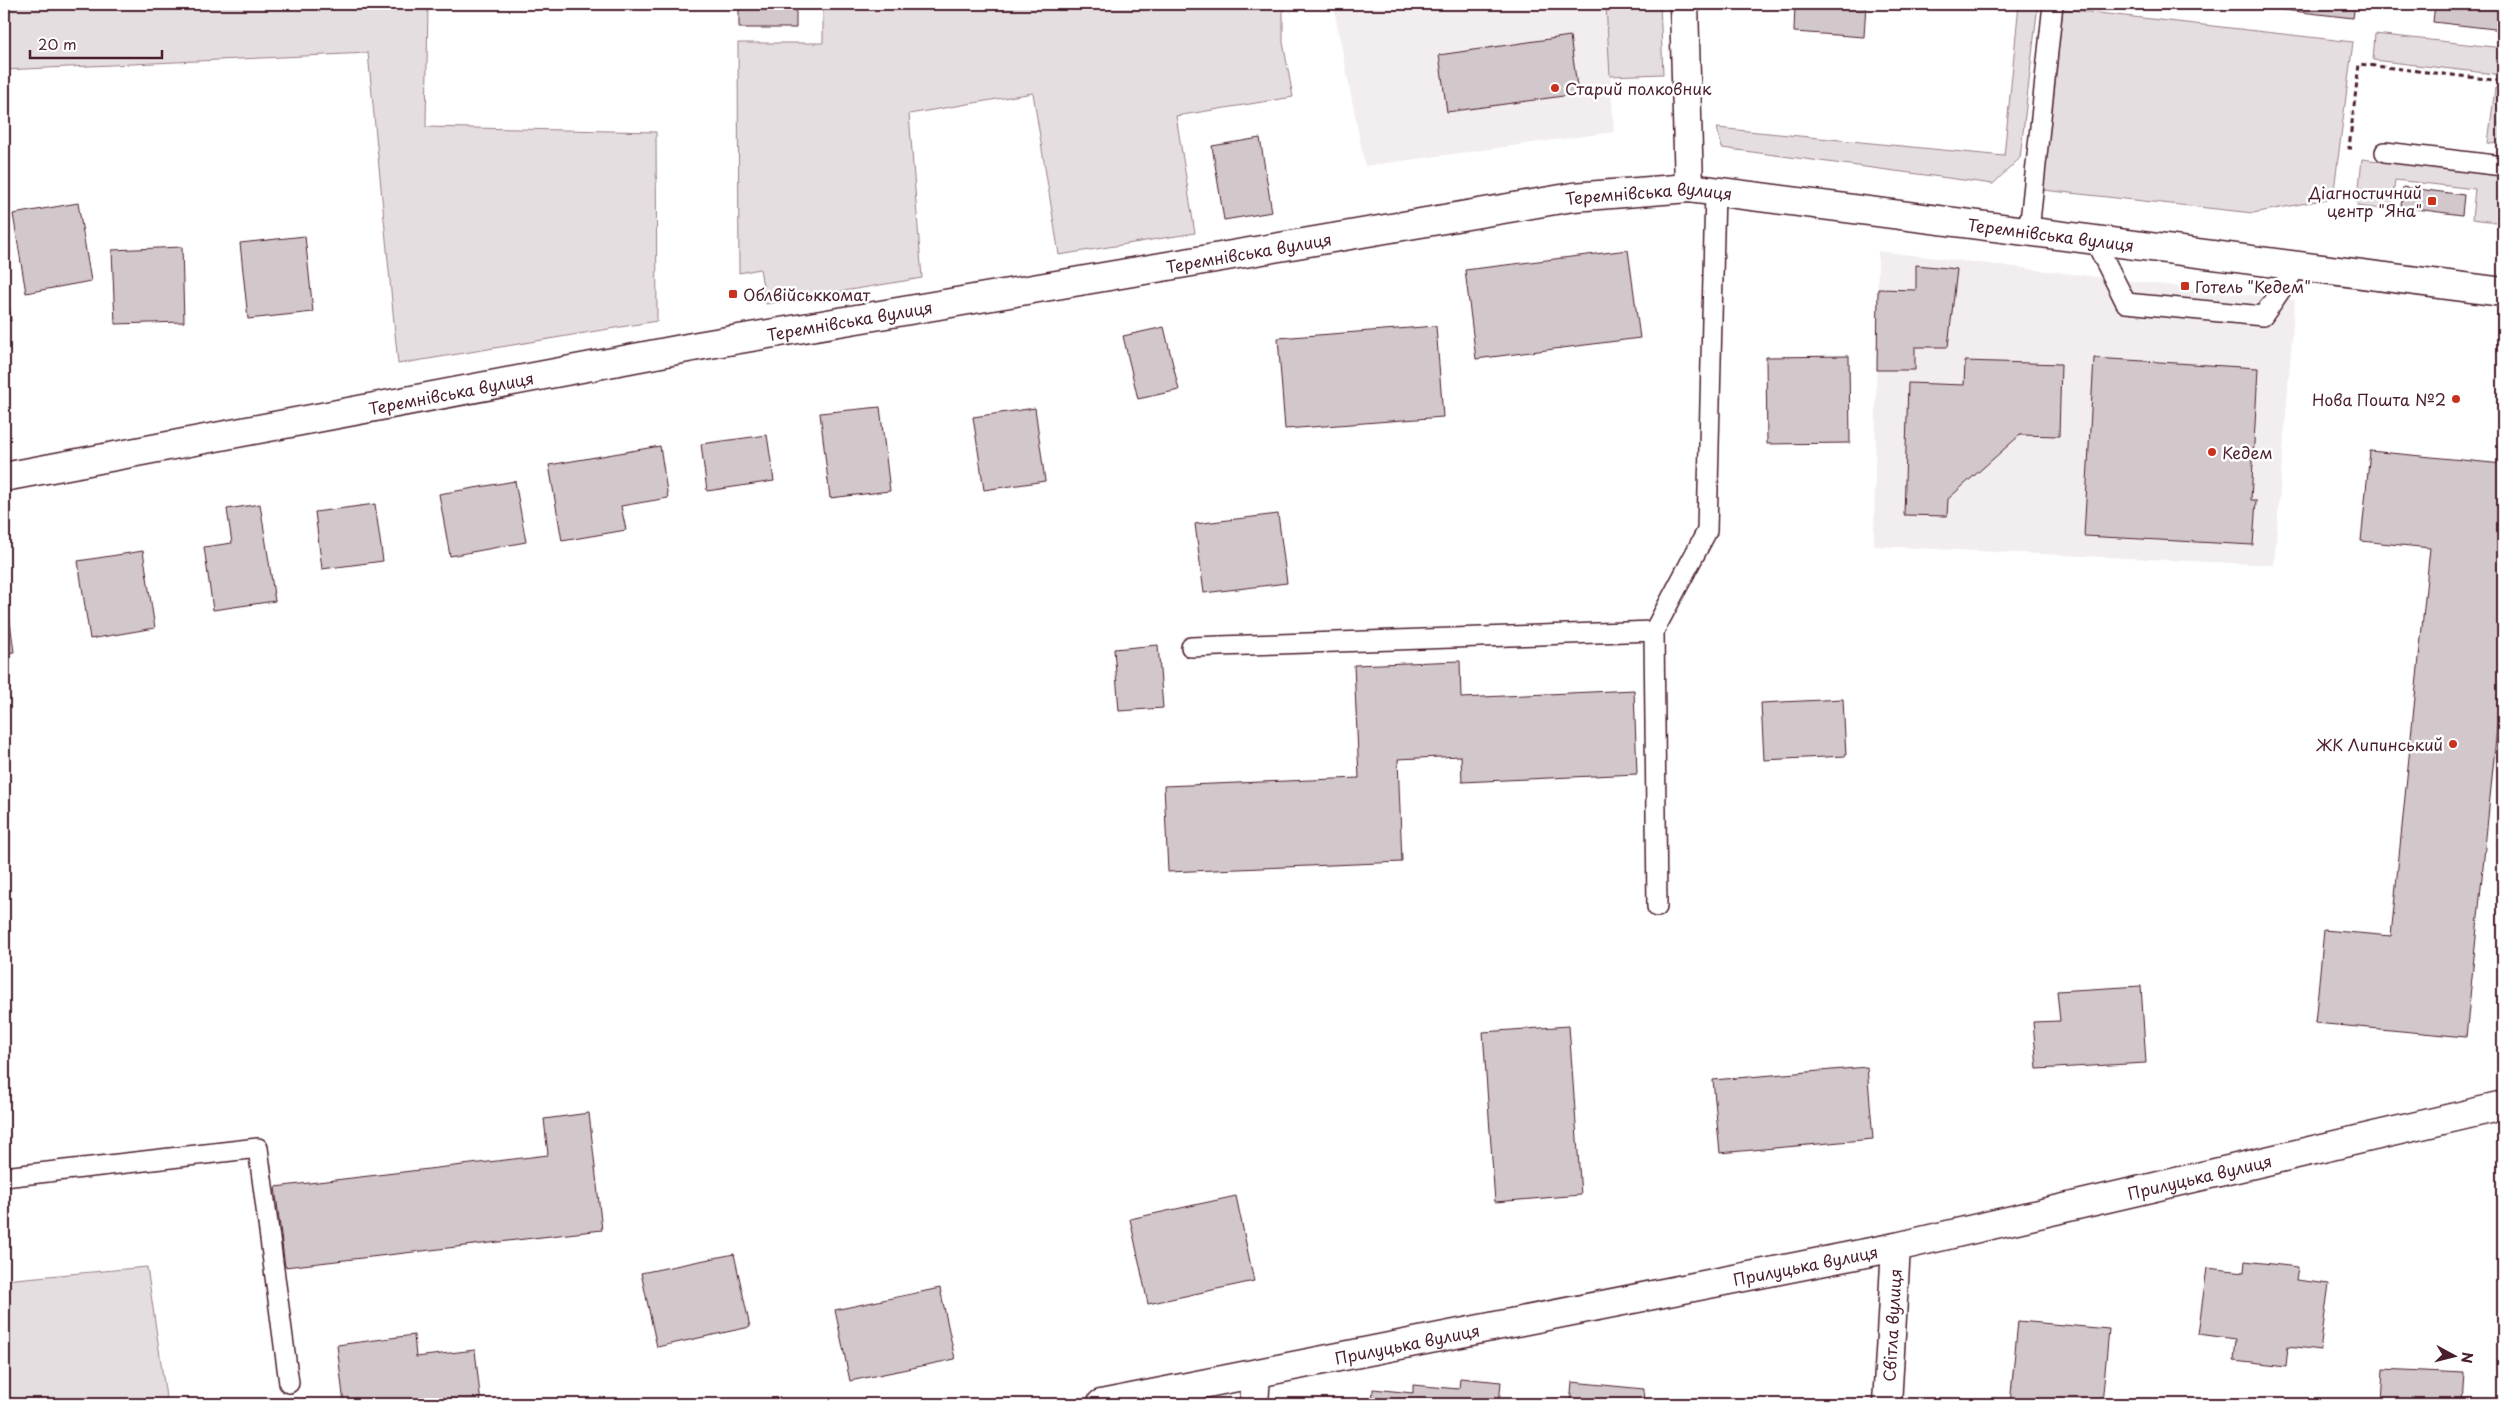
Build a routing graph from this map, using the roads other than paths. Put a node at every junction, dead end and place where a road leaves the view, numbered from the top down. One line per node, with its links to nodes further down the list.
1 (1684, 4): 5 (street)
2 (2053, 4): 6 (lane)
3 (2385, 152): 4 (lane)
4 (2503, 166)
5 (1702, 189): 6 (street, Теремнівська вулиця); 10 (street, Теремнівська вулиця); 11 (lane)
6 (2029, 231): 7 (street, Теремнівська вулиця)
7 (2094, 239): 8 (street, Теремнівська вулиця); 8 (lane)
8 (2298, 265): 9 (street, Теремнівська вулиця)
9 (2503, 292)
10 (4, 477)
11 (1654, 632): 12 (lane); 13 (lane)
12 (1191, 647)
13 (1657, 908)
14 (2503, 1106): 16 (street, Прилуцька вулиця)
15 (4, 1177): 18 (lane)
16 (1896, 1247): 17 (street, Прилуцька вулиця); 21 (street, Світла вулиця)
17 (1256, 1375): 19 (street, Прилуцька вулиця); 20 (street)
18 (289, 1383)
19 (1101, 1404)
20 (1254, 1404)
21 (1887, 1404)

